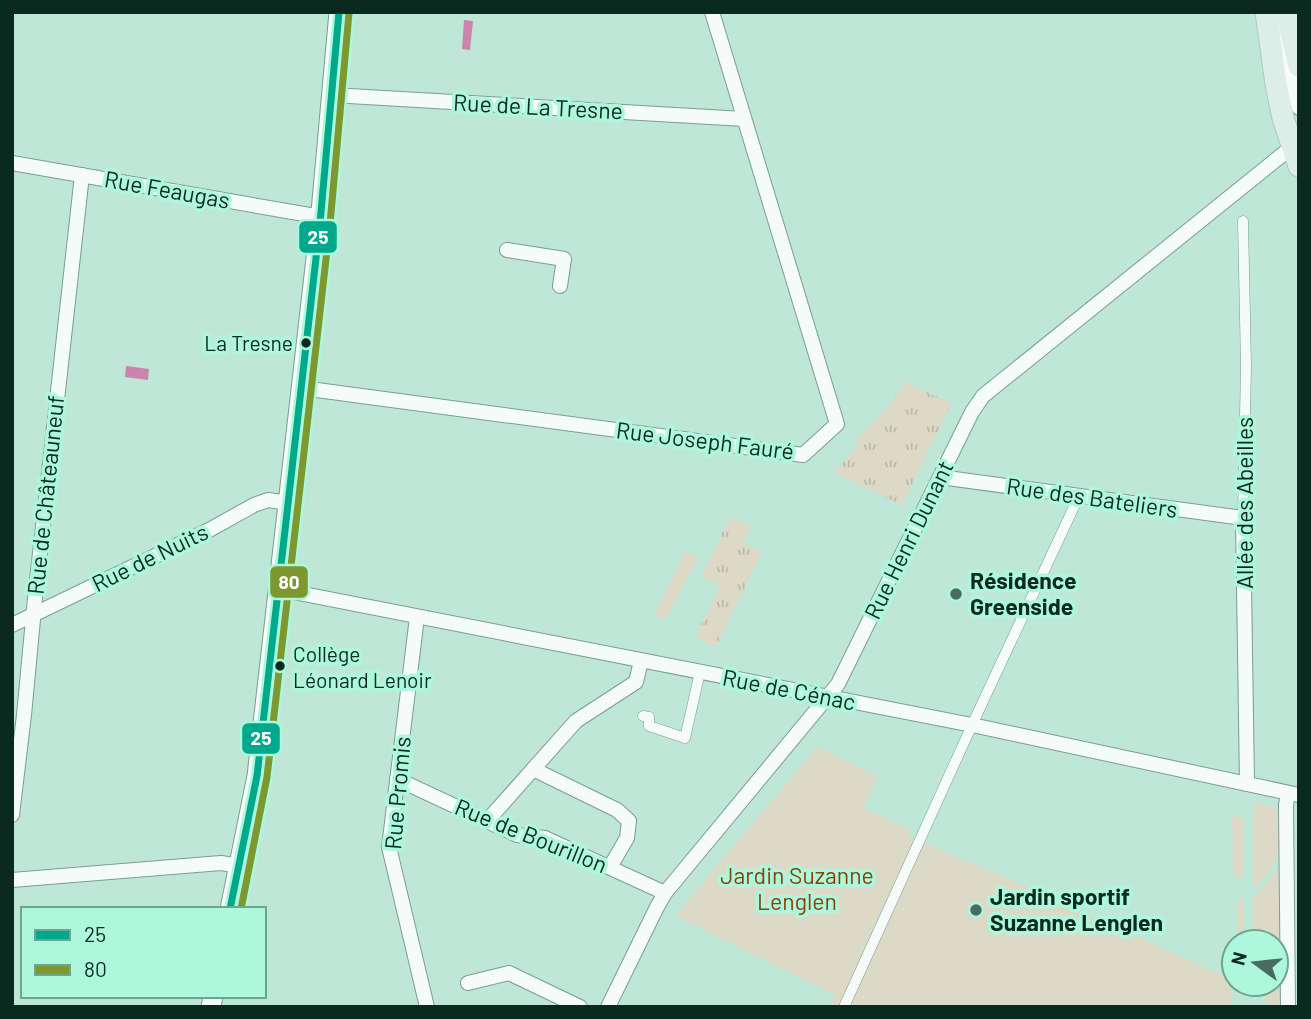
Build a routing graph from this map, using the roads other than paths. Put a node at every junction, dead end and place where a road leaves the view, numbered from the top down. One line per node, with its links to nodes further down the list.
1 (339, 12): 6 (main road)
2 (712, 12): 8 (street, Rue Joseph Fauré)
3 (1266, 12): 7 (street); 9 (main road)
4 (1286, 12): 5 (main road)
5 (1299, 66)
6 (332, 95): 8 (street, Rue de La Tresne); 12 (main road)
7 (1299, 108)
8 (744, 119): 16 (street, Rue Joseph Fauré)
9 (1297, 152): 17 (street, Rue Henri Dunant)
10 (12, 163): 11 (street, Rue Feaugas)
11 (82, 175): 12 (street, Rue Feaugas); 22 (street, Rue de Châteauneuf)
12 (321, 217): 16 (main road)
13 (1243, 221): 20 (street, Allée des Abeilles)
14 (506, 250): 15 (street)
15 (560, 286)
16 (302, 388): 19 (main road)
17 (940, 477): 18 (street, Rue des Bateliers); 27 (street, Rue Henri Dunant)
18 (1079, 496): 20 (street, Rue des Bateliers); 29 (street)
19 (289, 503): 21 (main road); 22 (street, Rue de Nuits)
20 (1243, 519): 32 (street, Allée des Abeilles)
21 (278, 589): 23 (street, Rue de Cénac); 36 (main road)
22 (34, 614): 24 (street, Rue de Nuits); 34 (street, Rue de Châteauneuf)
23 (417, 617): 25 (street, Rue de Cénac); 31 (street, Rue Promis)
24 (12, 625)
25 (641, 661): 26 (street, Rue de Cénac); 30 (street)
26 (700, 672): 27 (street, Rue de Cénac); 28 (street)
27 (828, 697): 29 (street, Rue de Cénac); 39 (street, Rue Henri Dunant)
28 (643, 716)
29 (971, 725): 32 (street, Rue de Cénac); 45 (street)
30 (533, 769): 35 (street); 37 (street)
31 (397, 779): 35 (street, Rue de Bourillon); 42 (street, Rue Promis)
32 (1247, 784): 33 (street, Rue de Cénac)
33 (1293, 794): 46 (street)
34 (12, 815)
35 (487, 821): 37 (street, Rue de Bourillon)
36 (239, 866): 38 (street); 40 (main road)
37 (610, 867): 39 (street, Rue de Bourillon)
38 (12, 880)
39 (665, 892): 44 (street, Rue Henri Dunant)
40 (230, 907)
41 (468, 983): 43 (street)
42 (427, 1007)
43 (580, 1007)
44 (608, 1007)
45 (844, 1007)
46 (1288, 1007)

